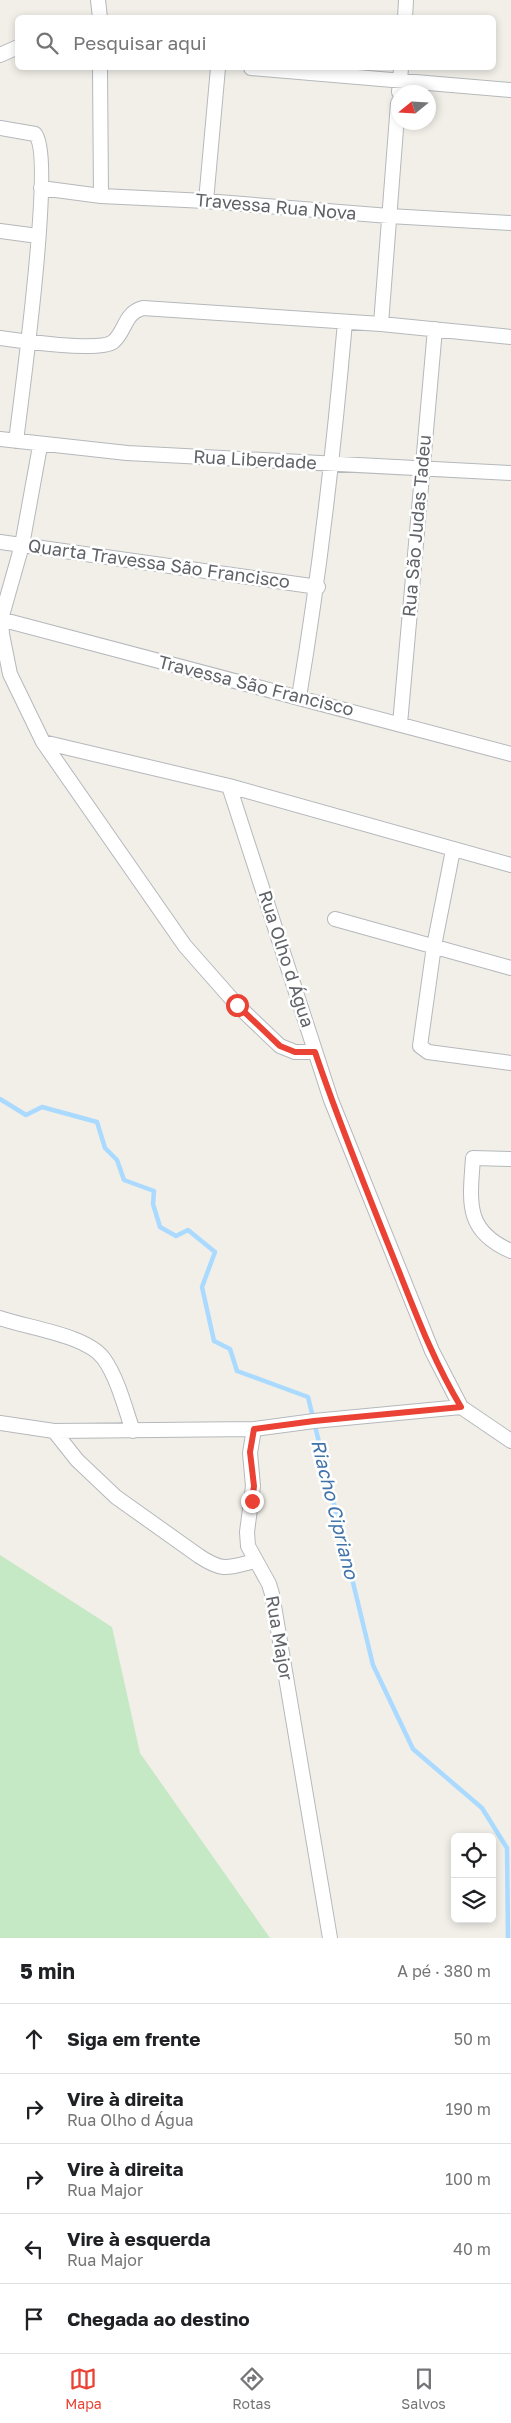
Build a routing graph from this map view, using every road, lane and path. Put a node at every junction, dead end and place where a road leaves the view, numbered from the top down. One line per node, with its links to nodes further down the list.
1 (98, 0): 3 (street)
2 (406, 0): 4 (street)
3 (100, 15)
4 (405, 15)
5 (15, 48): 6 (street)
6 (0, 55)
7 (100, 70): 15 (street)
8 (218, 70): 16 (street)
9 (277, 70): 10 (street)
10 (400, 80): 11 (street)
11 (511, 90)
12 (0, 128): 14 (street)
13 (396, 130): 17 (street)
14 (42, 188): 15 (street, Travessa Rua Nova); 20 (street)
15 (101, 196): 16 (street, Travessa Rua Nova)
16 (206, 201): 17 (street, Travessa Rua Nova)
17 (389, 216): 18 (street, Travessa Rua Nova); 22 (street)
18 (511, 223)
19 (0, 232): 20 (street)
20 (38, 236): 26 (street)
21 (345, 322): 22 (street); 26 (street); 30 (street)
22 (381, 324): 23 (street)
23 (435, 329): 24 (street); 31 (street, Rua São Judas Tadeu)
24 (511, 337)
25 (0, 338): 26 (street)
26 (29, 342): 28 (street)
27 (0, 439): 28 (street, Rua Liberdade)
28 (16, 441): 29 (street, Rua Liberdade)
29 (40, 446): 30 (street, Rua Liberdade); 34 (street)
30 (333, 464): 31 (street, Rua Liberdade); 35 (street)
31 (422, 470): 32 (street, Rua Liberdade); 38 (street, Rua São Judas Tadeu)
32 (511, 473)
33 (0, 542): 34 (street, Quarta Travessa São Francisco)
34 (22, 545): 35 (street, Quarta Travessa São Francisco); 36 (street)
35 (318, 587): 37 (street)
36 (1, 619): 37 (street, Travessa São Francisco); 39 (street)
37 (300, 696): 38 (street, Travessa São Francisco)
38 (400, 724): 40 (street, Travessa São Francisco)
39 (43, 742): 41 (street); 47 (street)
40 (511, 754)
41 (229, 786): 42 (street); 47 (street, Rua Olho d Água)
42 (453, 850): 43 (street); 45 (street)
43 (511, 865)
44 (335, 919): 45 (street)
45 (434, 946): 46 (street); 48 (street)
46 (511, 968)
47 (315, 1052): 52 (street, Rua Olho d Água)
48 (511, 1063)
49 (511, 1159): 50 (street)
50 (511, 1251)
51 (0, 1318): 56 (street)
52 (461, 1407): 54 (street); 57 (street)
53 (0, 1423): 55 (street)
54 (254, 1429): 56 (street); 58 (street, Rua Major)
55 (54, 1431): 56 (street); 58 (street)
56 (133, 1431)
57 (511, 1441)
58 (255, 1561): 59 (street, Rua Major)
59 (330, 1938)

